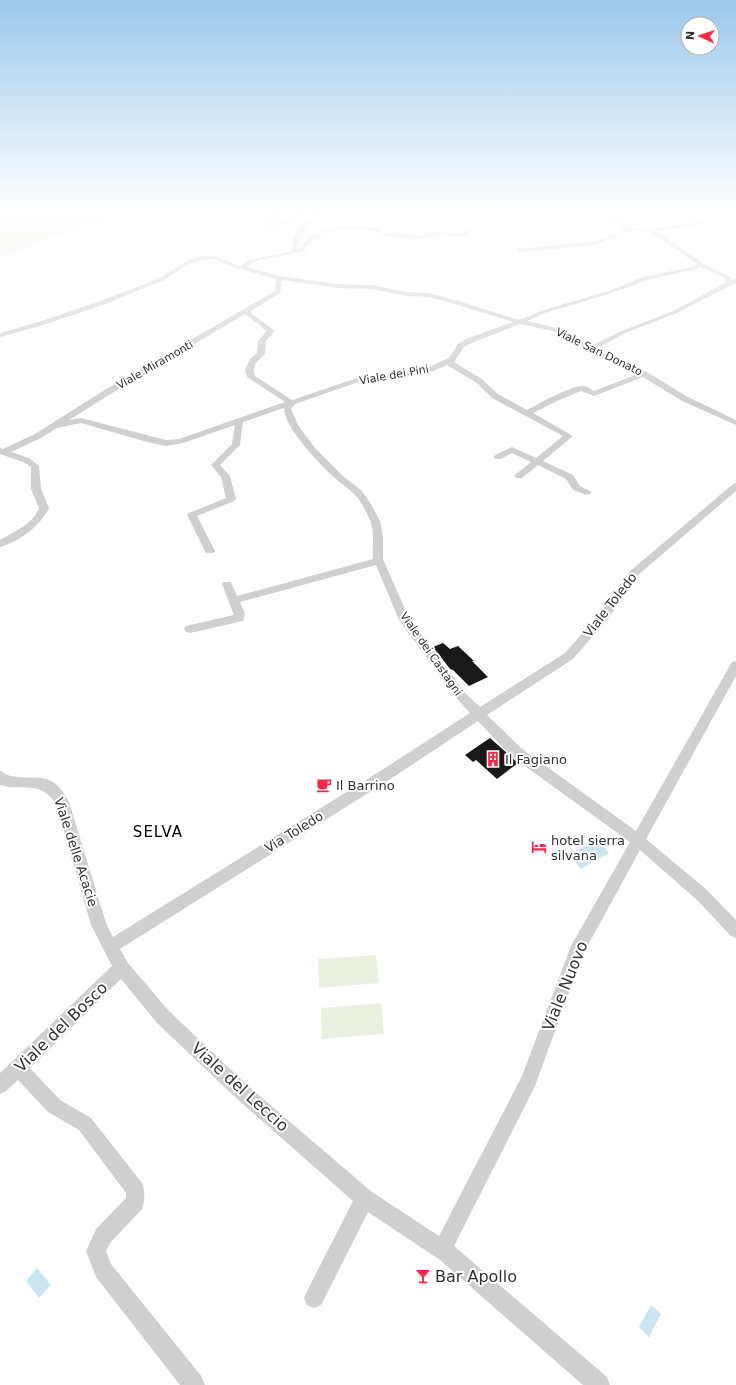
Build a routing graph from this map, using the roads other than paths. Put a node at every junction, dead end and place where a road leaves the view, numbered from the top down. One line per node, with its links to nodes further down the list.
1 (164, 278): 9 (street, Viale San Donato)
2 (279, 278): 7 (street, Viale Miramonti); 8 (street, Viale San Donato)
3 (647, 278): 8 (street, Viale dei Pini)
4 (728, 278): 6 (street)
5 (736, 280): 6 (street)
6 (728, 284): 10 (street)
7 (247, 310): 13 (street); 17 (street, Viale Miramonti)
8 (520, 322): 10 (street, Viale San Donato); 11 (street, Viale dei Pini)
9 (0, 335)
10 (590, 349): 12 (street, Viale San Donato)
11 (448, 362): 13 (street, Viale dei Pini); 14 (street)
12 (644, 374): 14 (street); 16 (street, Viale San Donato)
13 (292, 403): 15 (street, Viale dei Pini); 26 (street, Viale dei Castagni)
14 (528, 413): 20 (street)
15 (236, 422): 17 (street, Viale dei Pini); 25 (street)
16 (736, 423)
17 (53, 426): 18 (street, Viale Miramonti)
18 (5, 452): 24 (street)
19 (498, 457): 20 (street)
20 (537, 461): 21 (street); 23 (street)
21 (519, 476)
22 (735, 487): 31 (street, Viale Toledo)
23 (587, 492)
24 (0, 544)
25 (210, 550)
26 (379, 561): 28 (street); 31 (street, Viale dei Castagni)
27 (227, 584): 28 (street)
28 (235, 600): 29 (street)
29 (190, 629)
30 (736, 665): 33 (street, Viale Nuovo)
31 (477, 714): 33 (street, Viale dei Castagni); 35 (street, Via Toledo)
32 (0, 776): 35 (street, Viale delle Acacie)
33 (638, 840): 34 (street, Viale dei Castagni); 40 (street, Viale Nuovo)
34 (736, 931)
35 (110, 947): 36 (street, Viale delle Acacie)
36 (122, 968): 37 (street, Viale del Bosco); 39 (street, Viale del Leccio)
37 (18, 1068): 38 (street, Viale del Bosco); 42 (street)
38 (0, 1085)
39 (365, 1199): 40 (street, Viale del Leccio); 41 (street)
40 (442, 1250): 43 (street, Viale del Leccio)
41 (314, 1298)
42 (194, 1385)
43 (599, 1385)

